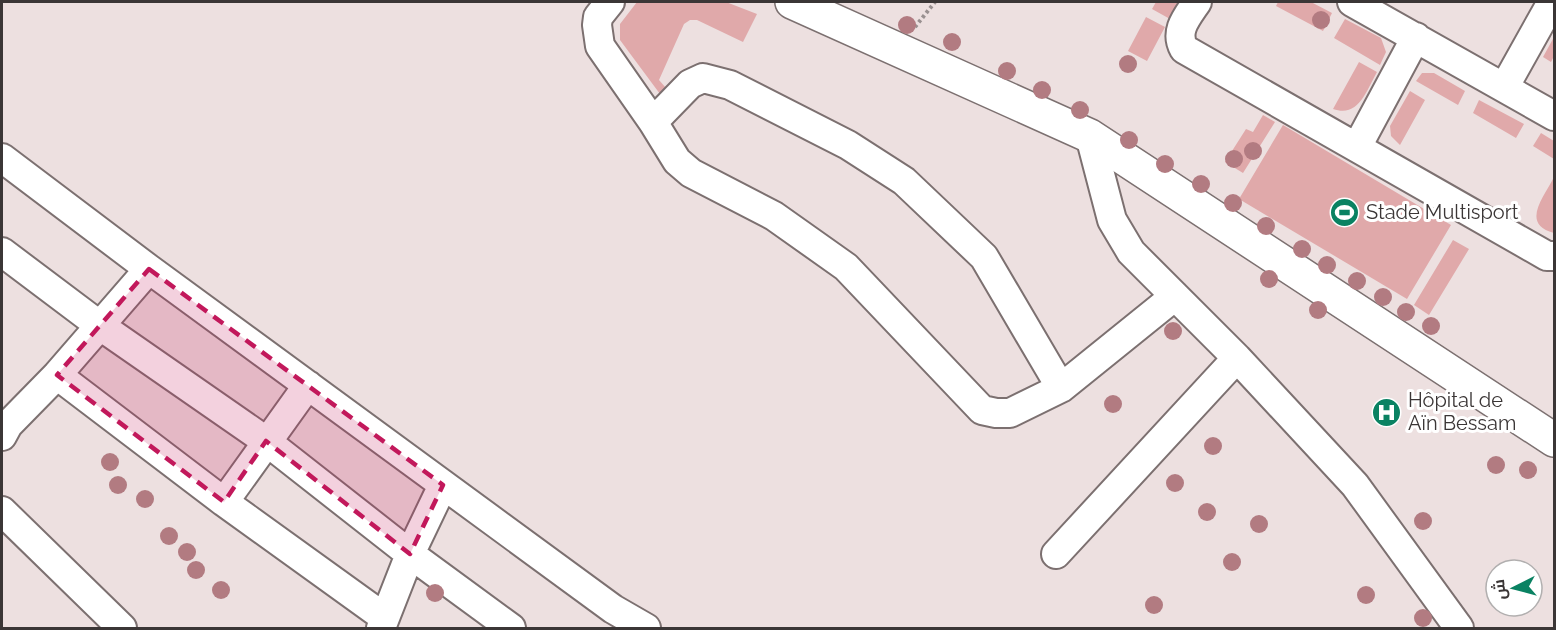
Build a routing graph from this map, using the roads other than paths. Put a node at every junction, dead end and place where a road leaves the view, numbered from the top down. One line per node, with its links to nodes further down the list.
1 (610, 2): 9 (street)
2 (792, 2): 10 (main road)
3 (1197, 2): 11 (street)
4 (1352, 2): 6 (street)
5 (1552, 2): 7 (street)
6 (1416, 37): 7 (street); 11 (street)
7 (1504, 86): 8 (street)
8 (1554, 116)
9 (653, 122): 21 (street); 21 (street)
10 (1090, 136): 16 (street); 23 (main road)
11 (1357, 147): 14 (street)
12 (2, 158): 15 (street)
13 (2, 252): 17 (street)
14 (1554, 256)
15 (149, 269): 17 (street); 20 (street)
16 (1174, 296): 18 (street); 21 (street)
17 (99, 325): 19 (street); 24 (street)
18 (1237, 358): 29 (street); 35 (street)
19 (57, 375): 22 (street); 26 (street)
20 (308, 385): 24 (street); 25 (street)
21 (1061, 388)
22 (2, 436)
23 (1554, 440)
24 (266, 441): 26 (street); 28 (street)
25 (443, 485): 28 (street); 30 (street)
26 (224, 502): 31 (street)
27 (2, 511): 32 (street)
28 (410, 554): 31 (street); 33 (street)
29 (1056, 554)
30 (606, 619): 34 (street)
31 (383, 623)
32 (121, 628)
33 (511, 628)
34 (646, 628)
35 (1459, 628)

